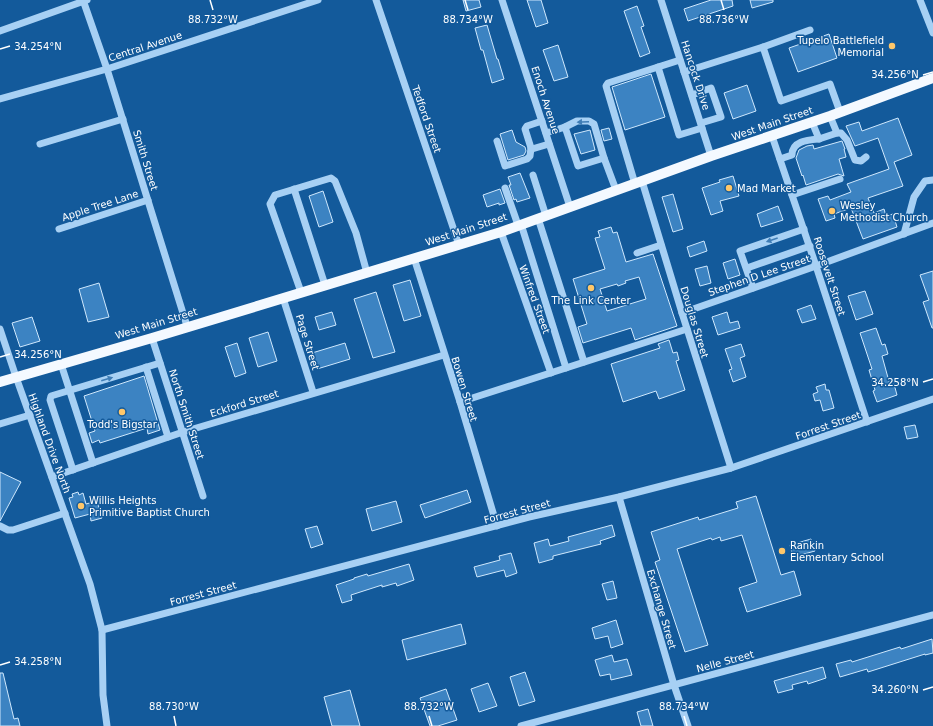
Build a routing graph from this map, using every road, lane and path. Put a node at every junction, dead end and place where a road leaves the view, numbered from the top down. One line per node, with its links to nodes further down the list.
1 (85, 0): 8 (street); 14 (street, Smith Street)
2 (318, 0): 14 (street, Central Avenue)
3 (376, 0): 55 (street, Tedford Street)
4 (502, 0): 22 (street, Enoch Avenue)
5 (661, 0): 12 (street, Hancock Drive)
6 (920, 0): 7 (street)
7 (931, 22): 10 (street)
8 (0, 30)
9 (810, 30): 11 (street)
10 (933, 33)
11 (762, 47): 15 (street); 19 (street)
12 (680, 60): 13 (street); 15 (street, Hancock Drive)
13 (658, 67): 24 (street); 41 (street, Douglas Street)
14 (108, 69): 18 (street, Central Avenue); 21 (street, Smith Street)
15 (684, 72): 17 (street, Hancock Drive)
16 (933, 78): 19 (main road, West Main Street)
17 (692, 95): 24 (street, Hancock Drive); 24 (street)
18 (0, 99)
19 (840, 112): 20 (main road, West Main Street)
20 (830, 116): 23 (main road, West Main Street); 26 (street)
21 (123, 119): 31 (street); 46 (street, Smith Street)
22 (542, 121): 27 (street, Enoch Avenue); 33 (street)
23 (812, 122): 28 (main road, West Main Street); 29 (street)
24 (702, 126): 34 (street, Hancock Drive)
25 (565, 127): 27 (street); 36 (street, one-way to 25); 36 (street)
26 (836, 132): 29 (street); 35 (street)
27 (546, 133): 32 (street, Enoch Avenue)
28 (772, 136): 34 (main road, West Main Street); 37 (street, Roosevelt Street)
29 (819, 139): 37 (street)
30 (497, 141): 33 (street)
31 (40, 144)
32 (549, 144): 33 (street); 47 (street, Enoch Avenue)
33 (531, 148)
34 (711, 156): 41 (main road, West Main Street)
35 (866, 157)
36 (604, 158): 44 (street)
37 (780, 159): 45 (street, Roosevelt Street)
38 (532, 176): 48 (street)
39 (840, 179): 45 (street)
40 (933, 180): 54 (street)
41 (638, 182): 44 (main road, West Main Street); 56 (street, Douglas Street)
42 (505, 188): 50 (street)
43 (294, 189): 62 (street); 63 (street); 65 (street)
44 (616, 190): 47 (main road, West Main Street)
45 (792, 195): 52 (street, Roosevelt Street)
46 (148, 200): 51 (street, Apple Tree Lane); 68 (street, Smith Street)
47 (570, 207): 48 (main road, West Main Street)
48 (542, 217): 50 (main road, West Main Street); 73 (street)
49 (933, 223): 54 (street, Stephen D Lee Street)
50 (520, 225): 53 (main road, West Main Street); 77 (street)
51 (59, 229)
52 (804, 229): 57 (street, Roosevelt Street); 61 (street, one-way to 61)
53 (501, 232): 55 (main road, West Main Street); 78 (street, Winfred Street)
54 (904, 234): 60 (street, Stephen D Lee Street)
55 (459, 245): 59 (main road, West Main Street)
56 (661, 245): 58 (street); 67 (street, Douglas Street)
57 (810, 246): 60 (street, Roosevelt Street); 61 (street)
58 (637, 253)
59 (414, 258): 62 (main road, West Main Street); 72 (street, Bowen Street)
60 (816, 266): 64 (street, Stephen D Lee Street); 86 (street, Roosevelt Street)
61 (747, 268): 64 (street)
62 (367, 273): 63 (main road, West Main Street)
63 (324, 285): 65 (main road, West Main Street)
64 (753, 288): 67 (street, Stephen D Lee Street)
65 (301, 292): 66 (main road, West Main Street)
66 (283, 298): 68 (main road, West Main Street); 82 (street, Page Street)
67 (682, 313): 70 (street, Douglas Street)
68 (187, 326): 71 (main road, West Main Street)
69 (0, 329): 79 (street, Highland Drive North)
70 (687, 329): 73 (street); 91 (street, Douglas Street)
71 (152, 338): 74 (street, North Smith Street); 75 (main road, West Main Street)
72 (444, 355): 82 (street, Eckford Street); 84 (street, Bowen Street)
73 (584, 362): 77 (street)
74 (160, 363): 76 (street); 88 (street, North Smith Street)
75 (61, 364): 79 (main road, West Main Street); 81 (street)
76 (146, 367): 81 (street, one-way to 76); 89 (street)
77 (566, 368): 78 (street)
78 (551, 373): 84 (street)
79 (16, 377): 80 (main road, West Main Street); 85 (street, Highland Drive North)
80 (0, 382)
81 (69, 390): 90 (street); 92 (street)
82 (313, 392): 88 (street, Eckford Street)
83 (933, 399): 86 (street, Forrest Street)
84 (460, 402): 98 (street, Bowen Street)
85 (30, 415): 87 (street); 93 (street, Highland Drive North)
86 (867, 422): 91 (street, Forrest Street)
87 (0, 424)
88 (183, 432): 89 (street, Eckford Street); 94 (street, North Smith Street)
89 (168, 437): 90 (street, Eckford Street)
90 (93, 463): 92 (street, Eckford Street)
91 (731, 468): 95 (street, Forrest Street)
92 (73, 470): 93 (street, Eckford Street)
93 (52, 477): 96 (street, Highland Drive North)
94 (203, 496)
95 (619, 497): 98 (street, Forrest Street); 101 (street, Exchange Street)
96 (65, 513): 97 (street); 100 (street, Highland Drive North)
97 (0, 526)
98 (497, 526): 100 (street, Forrest Street)
99 (933, 615): 101 (street, Nelle Street)
100 (102, 630): 102 (street, Highland Drive North)
101 (674, 685): 103 (street, Nelle Street); 104 (street, Exchange Street)
102 (107, 726)
103 (521, 726)
104 (688, 726)

